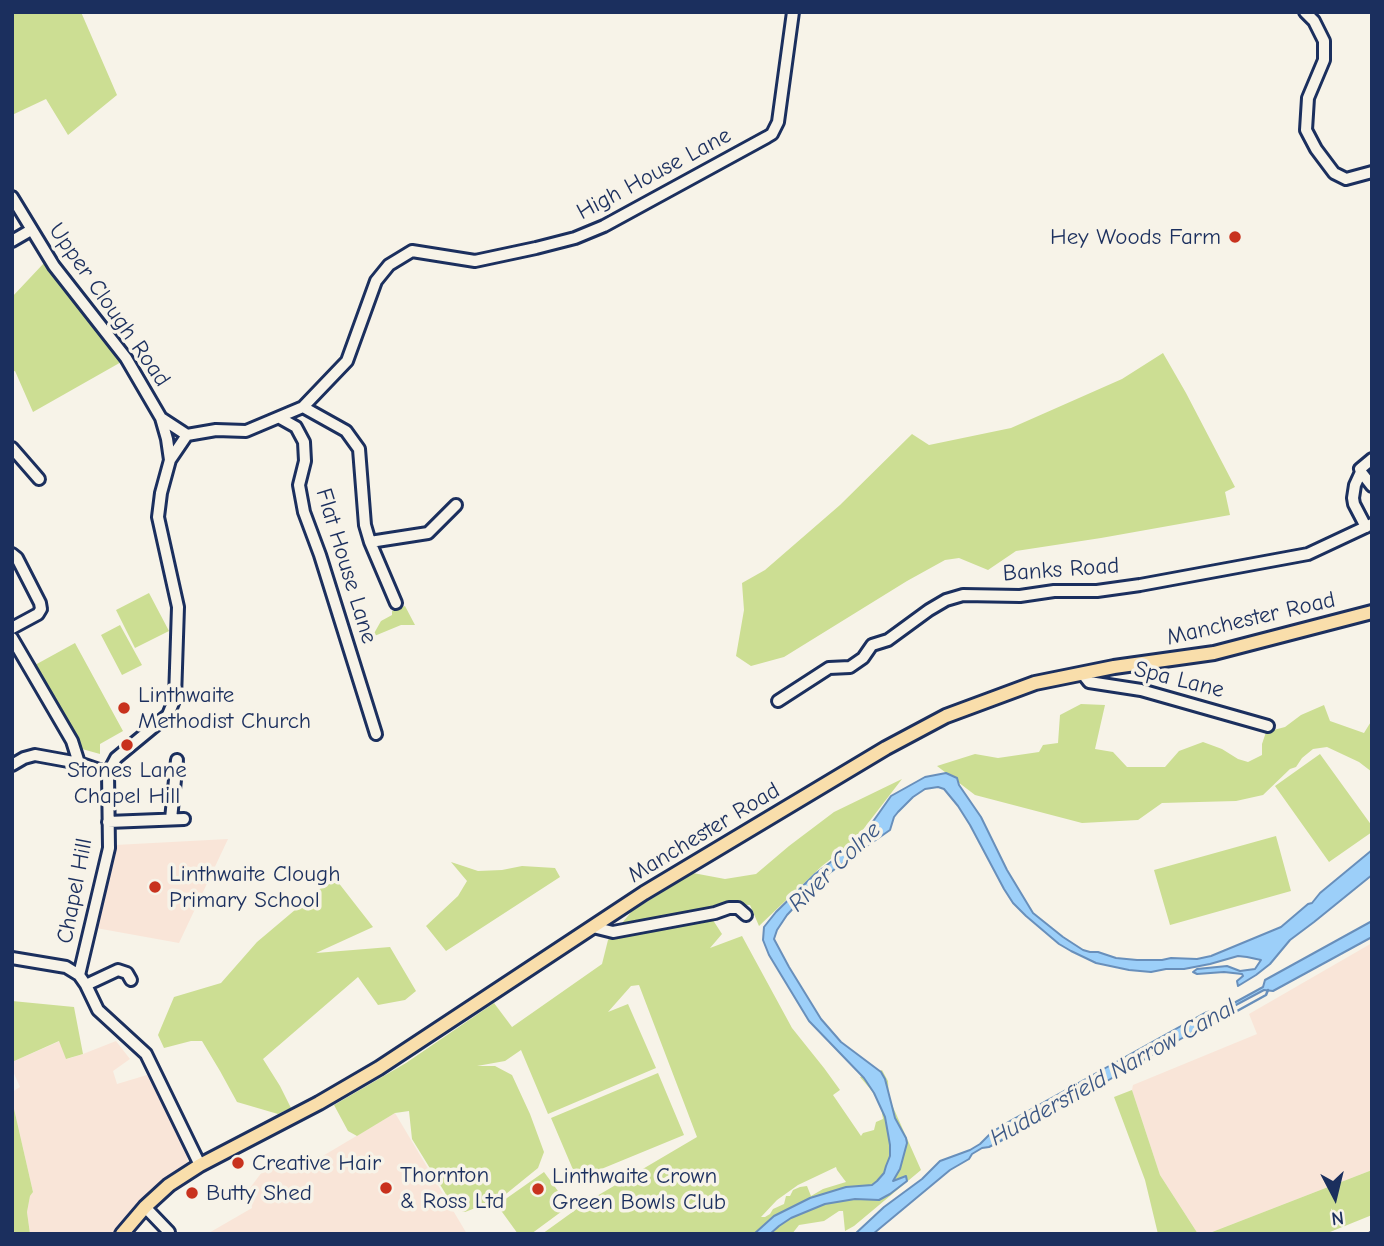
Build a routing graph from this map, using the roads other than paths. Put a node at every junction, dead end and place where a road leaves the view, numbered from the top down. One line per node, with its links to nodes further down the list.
1 (793, 12): 7 (street, High House Lane)
2 (1305, 12): 3 (street)
3 (1372, 172)
4 (12, 197): 5 (street, Upper Clough Road)
5 (31, 230): 6 (street); 8 (street, Upper Clough Road)
6 (12, 241)
7 (303, 407): 9 (street, High House Lane); 19 (street)
8 (161, 418): 10 (street); 13 (street, Upper Clough Road)
9 (280, 418): 10 (street, High House Lane); 28 (street, Flat House Lane)
10 (187, 435): 13 (street)
11 (12, 448): 15 (street)
12 (1372, 459): 14 (street)
13 (170, 460): 32 (street)
14 (1361, 472): 16 (street); 18 (street)
15 (39, 479)
16 (1372, 486)
17 (456, 505): 19 (street)
18 (1369, 525): 26 (street, Banks Road)
19 (370, 542): 21 (street)
20 (12, 554): 23 (street)
21 (396, 603)
22 (1372, 612): 25 (main road, Manchester Road)
23 (12, 628)
24 (12, 638): 30 (street)
25 (1082, 673): 27 (street, Spa Lane); 37 (main road, Manchester Road)
26 (778, 701)
27 (1268, 726)
28 (376, 734)
29 (177, 760): 33 (street)
30 (79, 763): 31 (street); 32 (street)
31 (12, 765)
32 (108, 774): 35 (street, Chapel Hill)
33 (171, 819): 34 (street); 35 (street)
34 (184, 819)
35 (108, 822): 39 (street, Chapel Hill)
36 (746, 915): 37 (street)
37 (593, 927): 42 (main road, Manchester Road)
38 (12, 958): 39 (street)
39 (79, 975): 41 (street)
40 (131, 980): 41 (street)
41 (86, 985): 42 (street)
42 (200, 1165): 43 (main road, Manchester Road)
43 (145, 1207): 44 (street); 45 (main road, Manchester Road)
44 (169, 1232)
45 (122, 1234)

